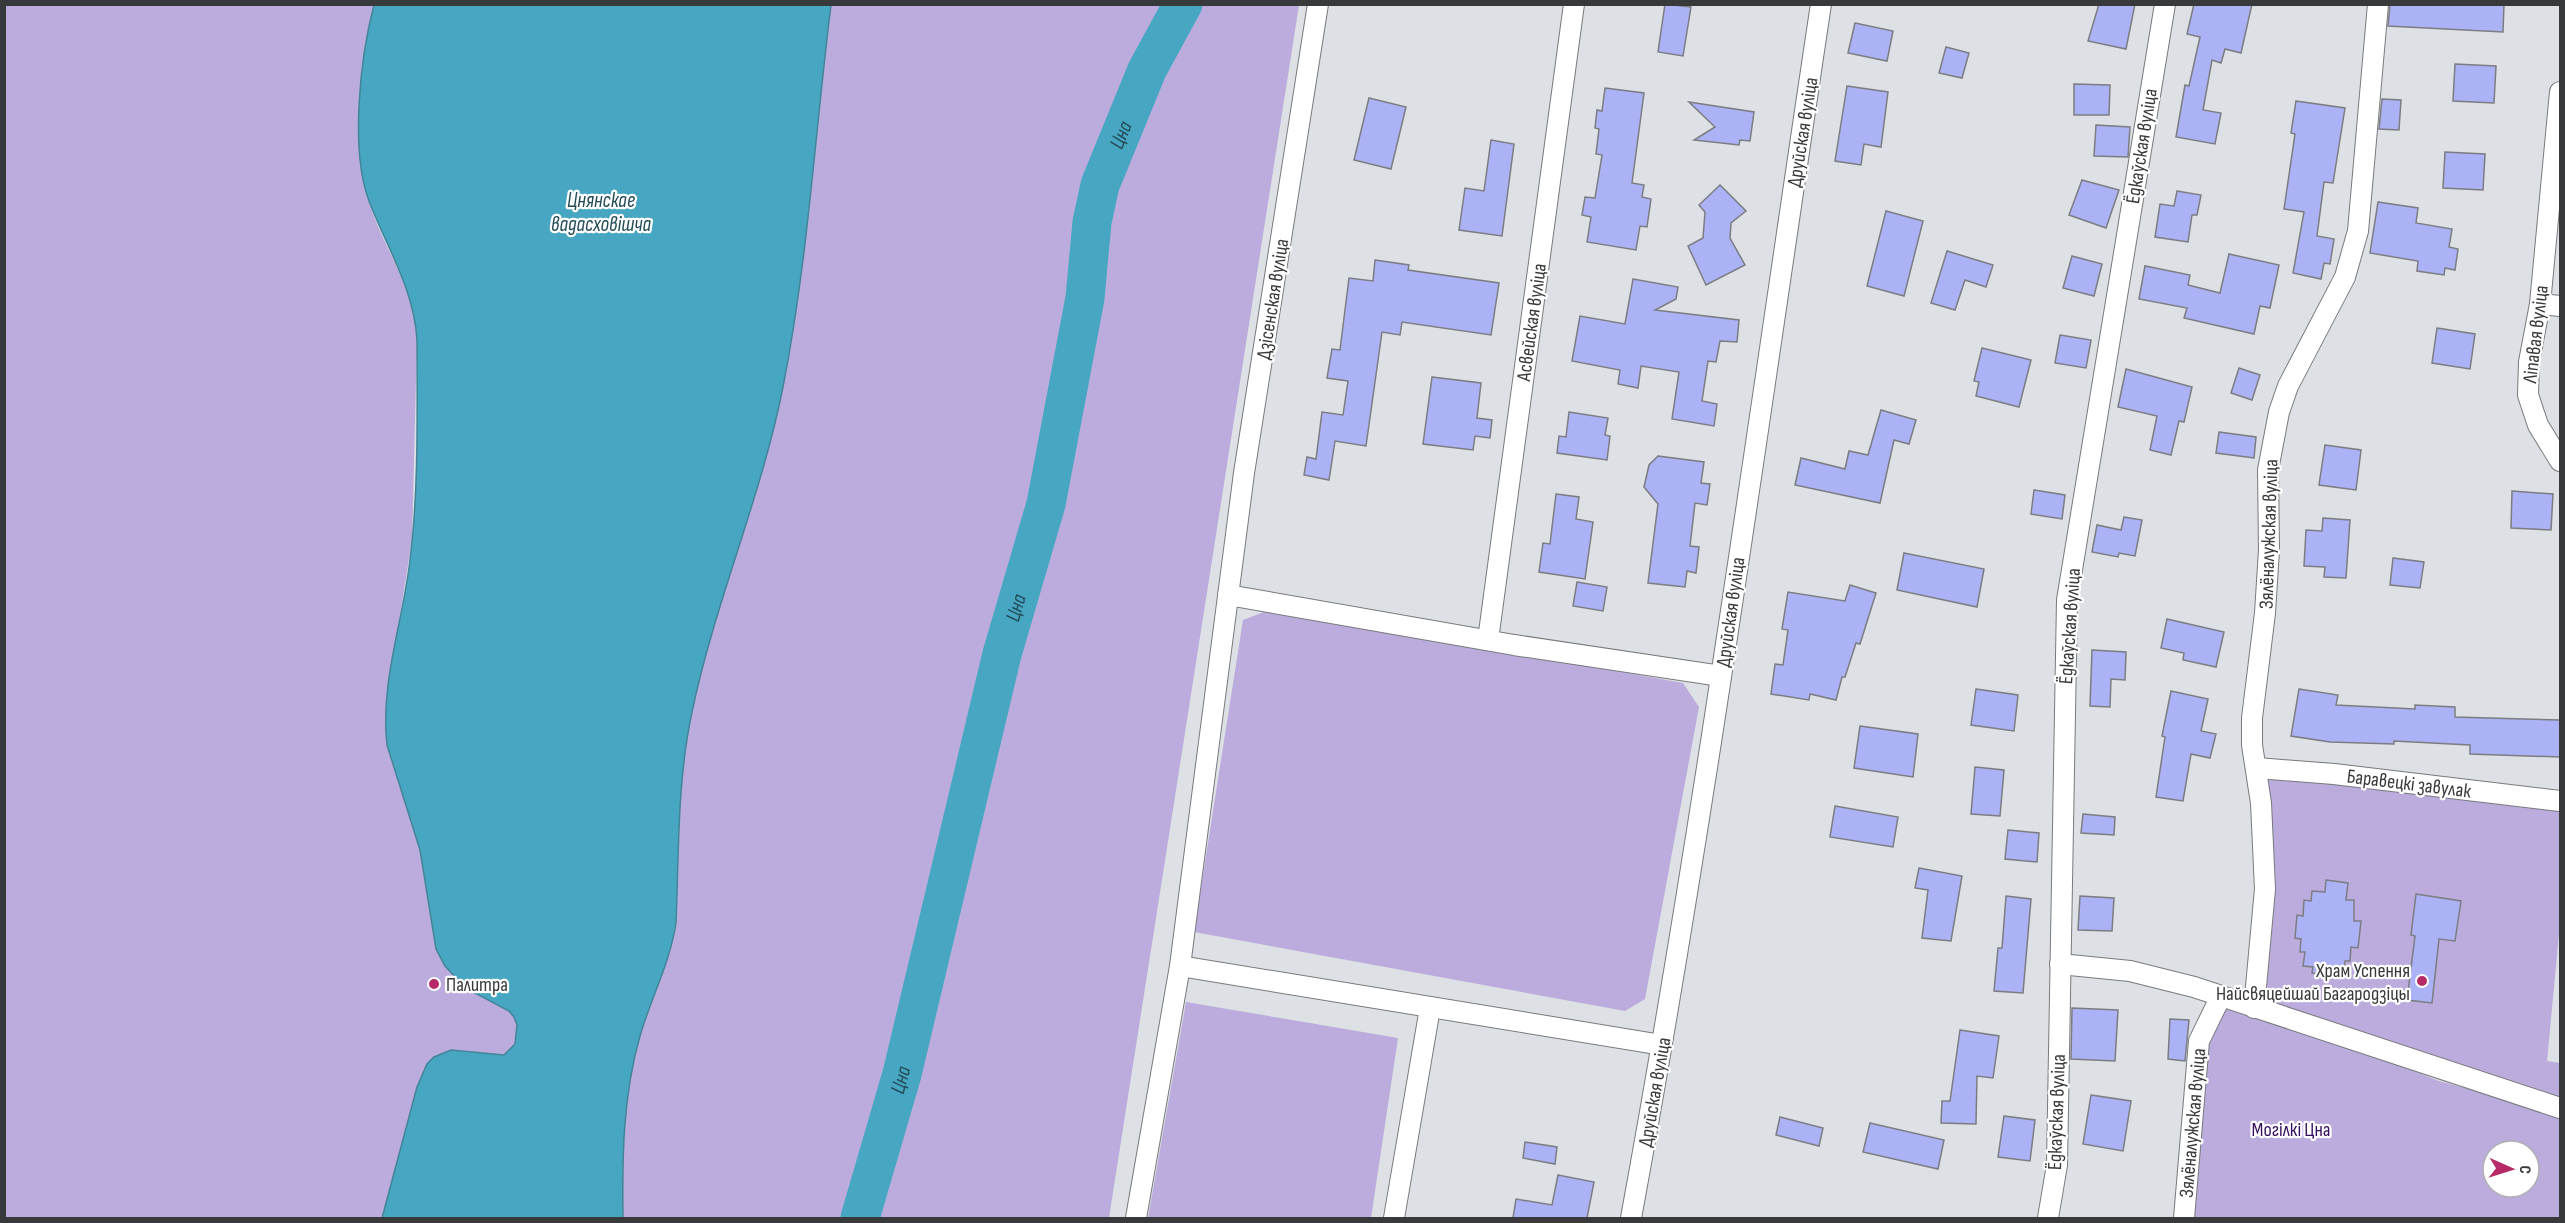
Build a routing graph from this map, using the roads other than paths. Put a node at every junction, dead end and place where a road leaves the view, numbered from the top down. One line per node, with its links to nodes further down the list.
1 (1318, 4): 10 (street, Дзісенская вуліца)
2 (1574, 4): 11 (street, Асвейская вуліца)
3 (1821, 4): 12 (street, Друйская вуліца)
4 (2164, 4): 15 (street, Ёдкаўская вуліца)
5 (2378, 4): 13 (street, Зялёналужская вуліца)
6 (2560, 92): 7 (street, Ліпавая вуліца)
7 (2540, 304): 8 (street); 9 (street, Ліпавая вуліца)
8 (2560, 306)
9 (2560, 461)
10 (1228, 595): 11 (street); 16 (street, Дзісенская вуліца)
11 (1488, 640): 12 (street)
12 (1721, 676): 20 (street, Друйская вуліца)
13 (2257, 768): 14 (street, Баравецкі завулак); 19 (street, Зялёналужская вуліца)
14 (2560, 801)
15 (2060, 964): 17 (street); 25 (street, Ёдкаўская вуліца)
16 (1180, 966): 18 (street); 22 (street, Дзісенская вуліца)
17 (2221, 996): 19 (street); 26 (street, Зялёналужская вуліца)
18 (1430, 1008): 20 (street); 23 (street)
19 (2254, 1008): 21 (street)
20 (1662, 1045): 24 (street, Друйская вуліца)
21 (2560, 1108)
22 (1137, 1218)
23 (1394, 1218)
24 (1631, 1218)
25 (2048, 1218)
26 (2184, 1218)

